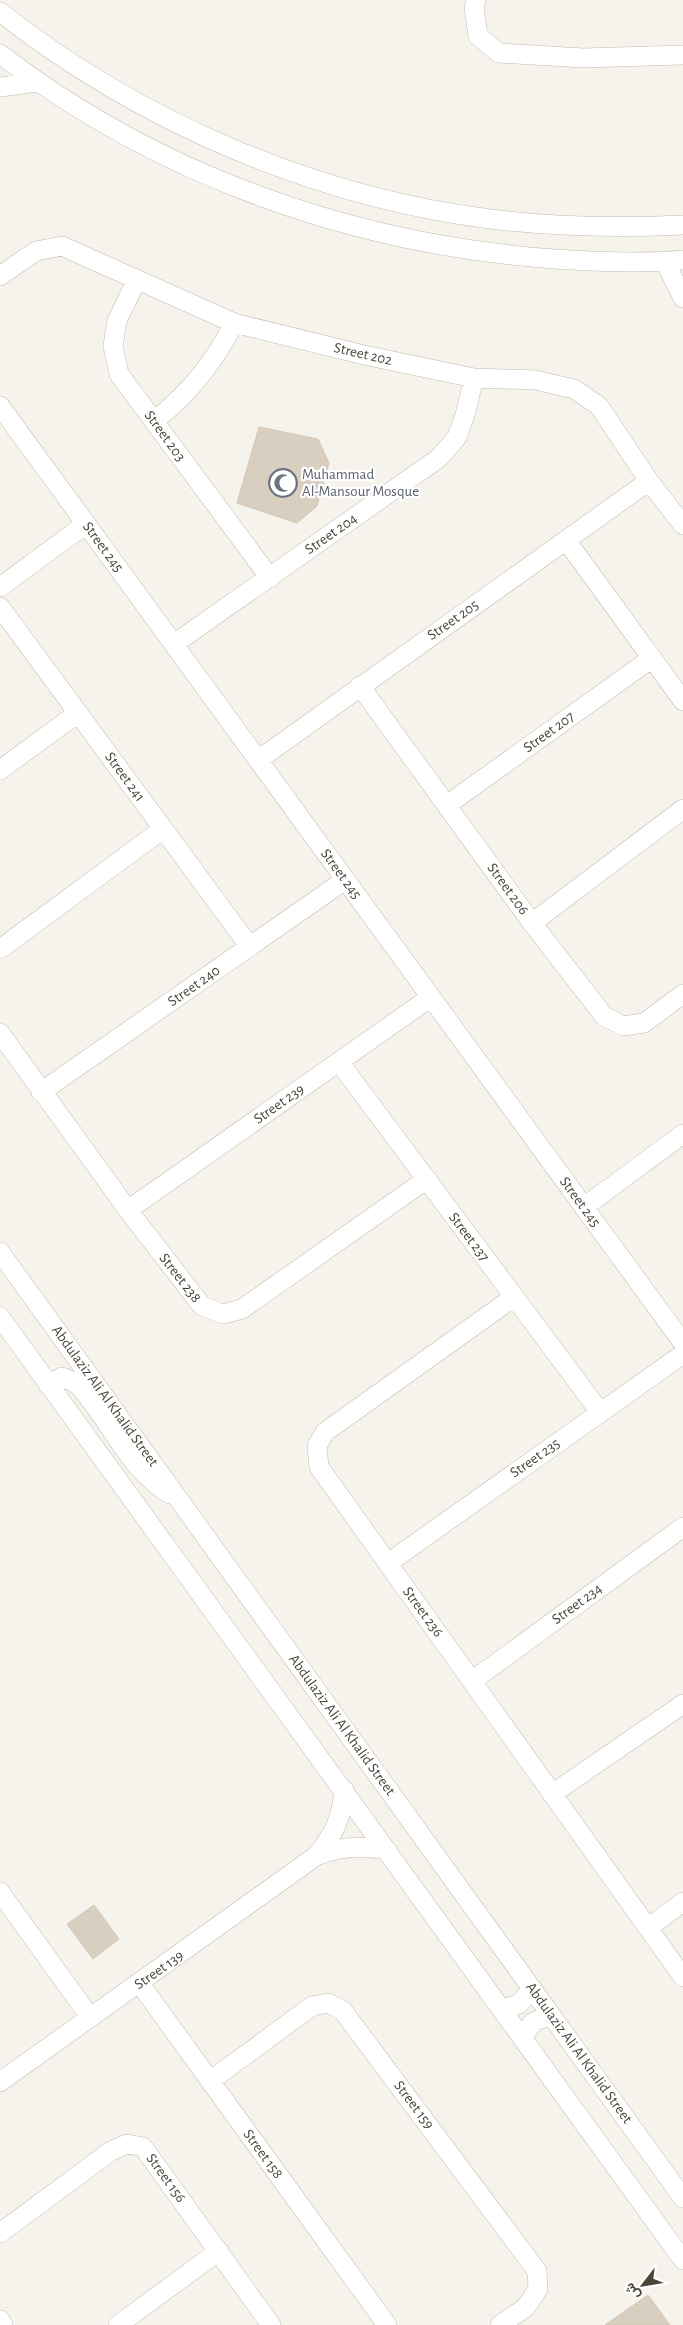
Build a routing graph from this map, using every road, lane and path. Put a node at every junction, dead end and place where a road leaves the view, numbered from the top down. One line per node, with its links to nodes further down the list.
1 (476, 0): 4 (street)
2 (0, 12): 7 (street)
3 (0, 54): 5 (street)
4 (683, 55)
5 (37, 82): 6 (street); 8 (street)
6 (0, 87)
7 (683, 225)
8 (674, 261): 11 (street)
9 (0, 276): 10 (street, Street 202)
10 (137, 279): 12 (street, Street 202); 15 (street, Street 203)
11 (683, 298)
12 (234, 323): 13 (street, Street 202); 15 (street)
13 (474, 378): 16 (street, Street 202); 20 (street, Street 204)
14 (1, 409): 17 (street, Street 245)
15 (154, 421): 20 (street, Street 203)
16 (649, 481): 18 (street, Street 202); 19 (street, Street 205)
17 (86, 524): 21 (street); 23 (street, Street 245)
18 (683, 525)
19 (566, 540): 24 (street); 25 (street, Street 205)
20 (270, 578): 23 (street, Street 204)
21 (0, 586)
22 (0, 608): 27 (street, Street 241)
23 (174, 644): 28 (street, Street 245)
24 (652, 658): 26 (street); 30 (street, Street 207)
25 (360, 686): 28 (street, Street 205); 30 (street, Street 206)
26 (683, 700)
27 (78, 713): 29 (street); 32 (street, Street 241)
28 (258, 760): 33 (street, Street 245)
29 (0, 770)
30 (447, 805): 34 (street, Street 206)
31 (683, 809): 34 (street)
32 (163, 829): 35 (street, Street 241); 36 (street)
33 (345, 880): 35 (street, Street 240); 38 (street, Street 245)
34 (532, 923): 37 (street, Street 206)
35 (250, 947): 41 (street, Street 240)
36 (0, 949)
37 (683, 994)
38 (431, 997): 40 (street, Street 239); 44 (street, Street 245)
39 (0, 1033): 41 (street, Street 238)
40 (339, 1062): 43 (street, Street 237); 45 (street, Street 239)
41 (41, 1092): 45 (street, Street 238)
42 (683, 1134): 44 (street)
43 (426, 1179): 45 (street, Street 238); 47 (street, Street 237)
44 (584, 1206): 49 (street, Street 245)
45 (128, 1210)
46 (0, 1252): 53 (street, Abdulaziz Ali Al Khalid Street)
47 (514, 1297): 52 (street, Street 237); 55 (street, Street 236)
48 (0, 1317): 51 (street)
49 (683, 1343)
50 (683, 1354): 52 (street, Street 235)
51 (48, 1385): 53 (street); 58 (street)
52 (600, 1412): 55 (street, Street 235)
53 (180, 1499): 67 (street, Abdulaziz Ali Al Khalid Street)
54 (680, 1535): 56 (street, Street 234)
55 (388, 1563): 56 (street, Street 236)
56 (472, 1681): 59 (street, Street 236)
57 (683, 1704): 59 (street)
58 (344, 1790): 60 (street); 61 (street, Street 139)
59 (552, 1794): 64 (street, Street 236)
60 (388, 1850): 61 (street, Street 139); 68 (street)
61 (316, 1856): 66 (street, Street 139)
62 (0, 1892): 70 (street)
63 (683, 1902): 64 (street)
64 (648, 1928): 65 (street, Street 236)
65 (683, 1977)
66 (140, 1984): 70 (street, Street 139); 72 (street, Street 158)
67 (532, 1989): 68 (street); 69 (street, Abdulaziz Ali Al Khalid Street)
68 (503, 2009): 71 (street)
69 (551, 2016): 71 (street); 74 (street, Abdulaziz Ali Al Khalid Street)
70 (90, 2017): 73 (street, Street 139)
71 (523, 2038): 78 (street)
72 (210, 2081): 83 (street, Street 158); 84 (street, Street 159)
73 (0, 2082)
74 (676, 2179): 75 (street, Abdulaziz Ali Al Khalid Street)
75 (683, 2198)
76 (0, 2233): 77 (street, Street 156)
77 (219, 2251): 81 (street); 82 (street, Street 156)
78 (683, 2260)
79 (0, 2320): 80 (street)
80 (3, 2325)
81 (118, 2325)
82 (271, 2325)
83 (386, 2325)
84 (500, 2325)

